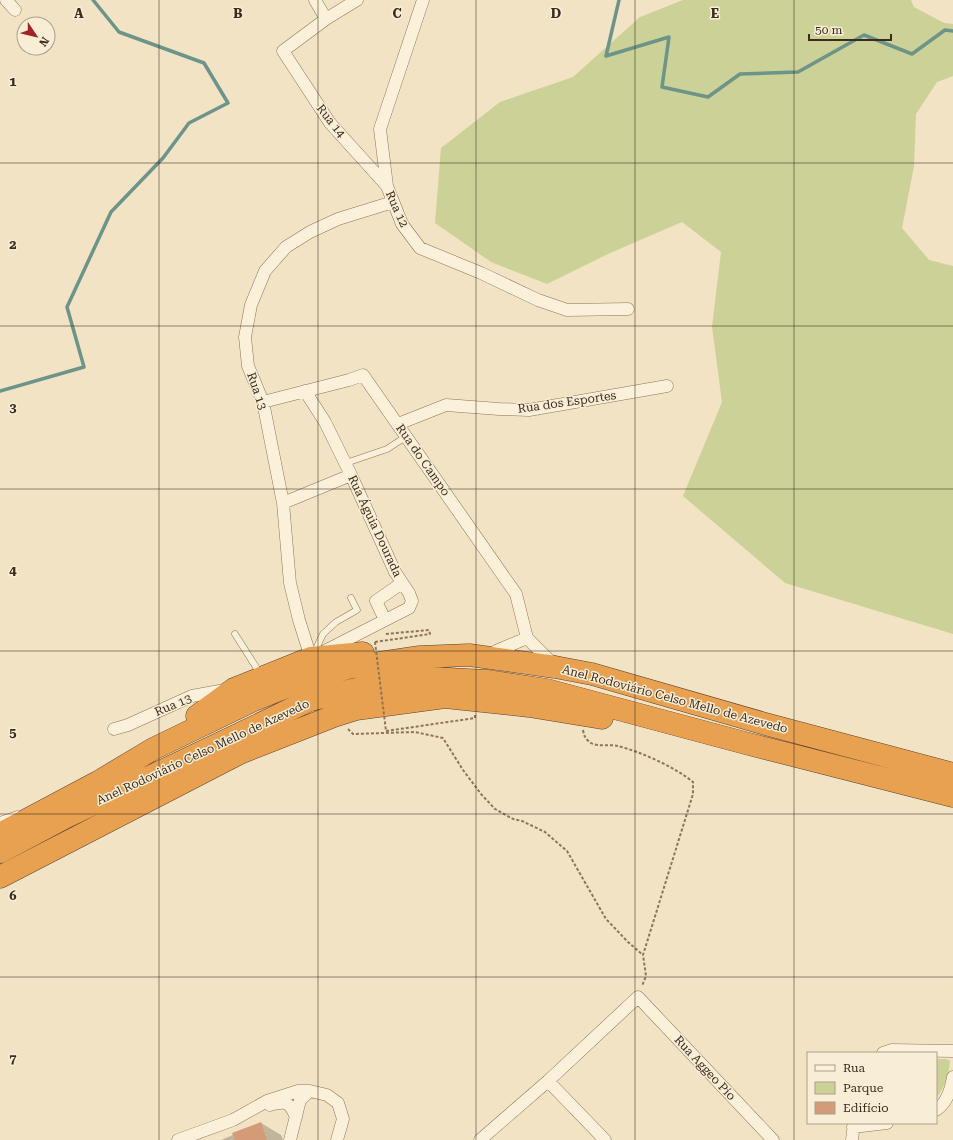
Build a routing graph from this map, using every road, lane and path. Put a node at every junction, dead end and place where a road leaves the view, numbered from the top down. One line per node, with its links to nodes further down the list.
1 (6, 0): 5 (street)
2 (315, 0): 6 (street)
3 (357, 0): 6 (street)
4 (423, 0): 7 (street, Rua 12)
5 (15, 10)
6 (326, 19): 7 (street, Rua 14)
7 (387, 186): 8 (street, Rua 12)
8 (393, 202): 9 (street, Rua 12); 12 (street, Rua 13)
9 (628, 309)
10 (667, 386): 13 (street, Rua dos Esportes)
11 (305, 391): 12 (street, Rua do Campo); 13 (street, Rua do Campo); 15 (street, Rua Águia Dourada)
12 (263, 402): 17 (street, Rua 13)
13 (398, 424): 14 (street, Rua do Campo)
14 (407, 436): 15 (lane); 23 (street, Rua do Campo)
15 (346, 463): 16 (street, Rua Águia Dourada)
16 (351, 475): 17 (street); 18 (street, Rua Águia Dourada)
17 (283, 503): 25 (street, Rua 13)
18 (402, 583): 20 (street); 20 (street, Rua Águia Dourada)
19 (351, 598): 25 (lane)
20 (385, 620): 21 (street, Rua Águia Dourada)
21 (367, 630): 25 (street, Rua Águia Dourada); 33 (path, bridge)
22 (235, 634): 28 (lane)
23 (527, 638): 24 (street); 27 (street, Rua do Campo)
24 (496, 651): 25 (highway); 26 (highway)
25 (312, 658): 28 (highway)
26 (525, 662): 27 (highway, Anel Rodoviário Celso Mello de Azevedo); 37 (highway, Anel Rodoviário Celso Mello de Azevedo)
27 (555, 667): 38 (highway, Anel Rodoviário Celso Mello de Azevedo)
28 (263, 677): 29 (highway)
29 (234, 689): 34 (street, Rua 13); 37 (highway)
30 (475, 712): 33 (path)
31 (584, 715): 32 (highway); 36 (highway); 47 (path)
32 (334, 716): 35 (path); 46 (highway)
33 (409, 727): 35 (path)
34 (114, 729)
35 (409, 732): 47 (path)
36 (745, 743): 40 (highway, Anel Rodoviário Celso Mello de Azevedo); 45 (highway, Anel Rodoviário Celso Mello de Azevedo)
37 (153, 749): 39 (highway, Anel Rodoviário Celso Mello de Azevedo)
38 (953, 774)
39 (98, 782): 41 (lane); 44 (highway, Anel Rodoviário Celso Mello de Azevedo)
40 (953, 796)
41 (42, 804)
42 (21, 812): 43 (lane)
43 (0, 820)
44 (0, 834)
45 (0, 852)
46 (0, 877)
47 (643, 955): 48 (path)
48 (638, 997): 52 (street); 64 (street, Rua Aggeo Pío)
49 (953, 1051): 50 (street)
50 (886, 1052)
51 (953, 1077): 54 (street)
52 (548, 1081): 62 (street); 63 (street)
53 (310, 1092): 55 (street); 56 (street); 61 (street)
54 (937, 1110)
55 (248, 1112): 56 (street); 59 (street)
56 (296, 1117): 60 (street)
57 (870, 1124): 58 (street)
58 (854, 1125): 65 (street)
59 (178, 1140)
60 (290, 1140)
61 (337, 1140)
62 (480, 1140)
63 (605, 1140)
64 (772, 1140)
65 (852, 1140)

